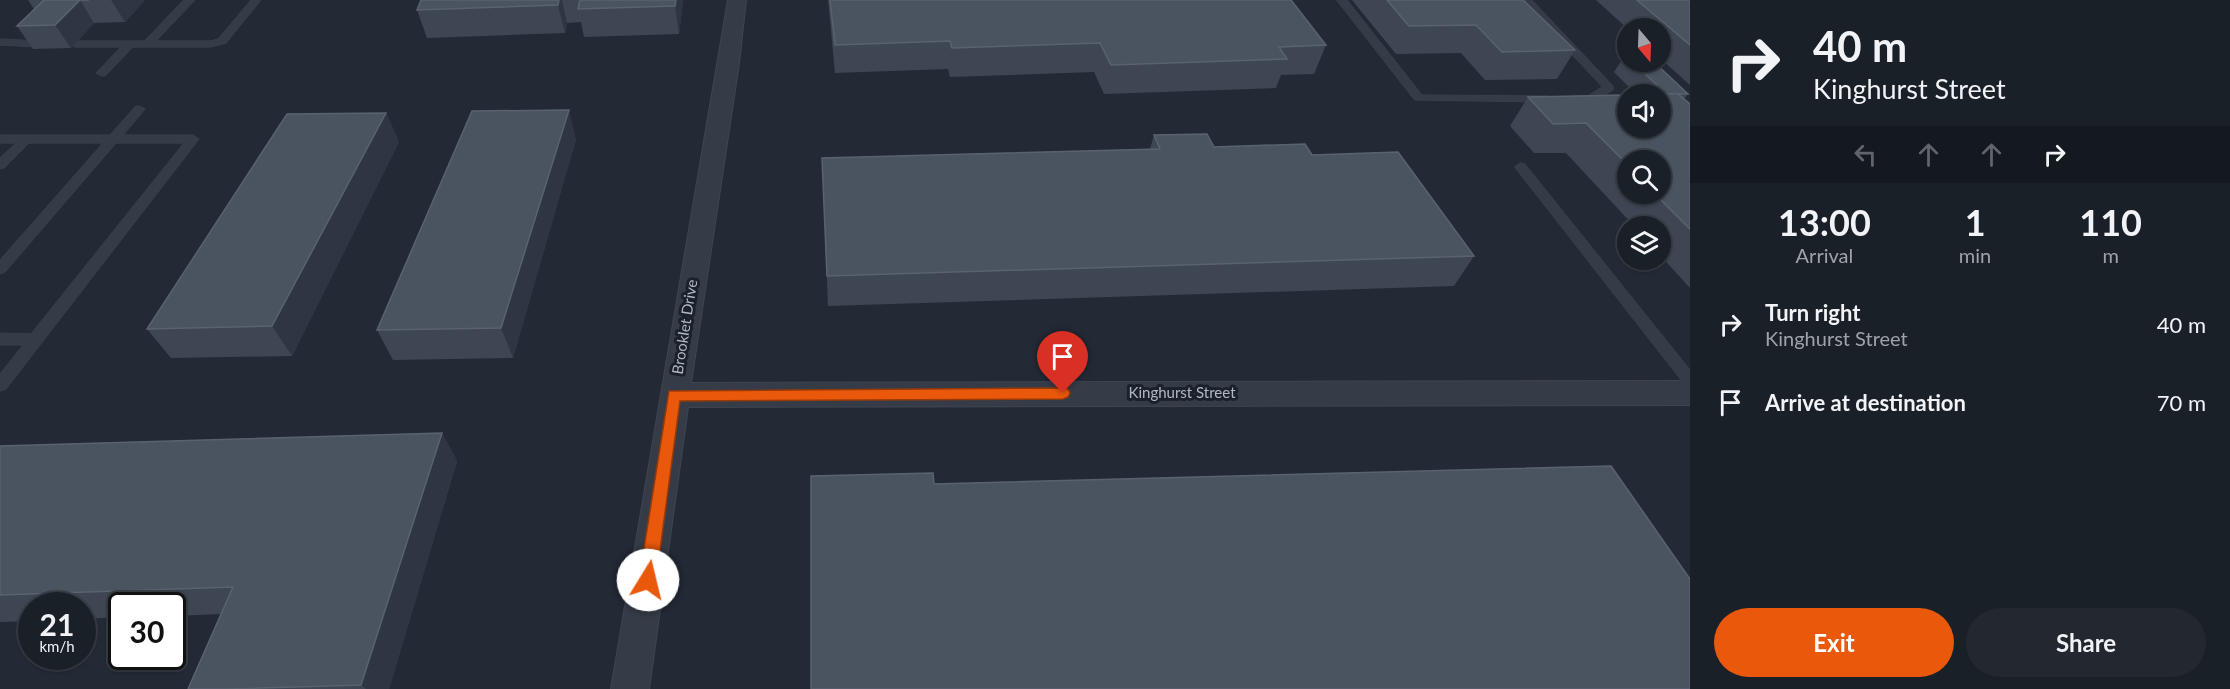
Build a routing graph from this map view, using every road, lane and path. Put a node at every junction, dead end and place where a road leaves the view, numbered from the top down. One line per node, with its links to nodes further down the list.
1 (190, 0): 10 (lane)
2 (256, 0): 10 (lane)
3 (737, 0): 24 (street, Brooklet Drive)
4 (1342, 0): 5 (lane)
5 (1526, 0)
6 (0, 42): 7 (lane)
7 (38, 44)
8 (75, 44): 9 (lane)
9 (130, 44): 10 (lane); 11 (lane)
10 (147, 44)
11 (102, 73)
12 (139, 109): 15 (lane)
13 (0, 139): 14 (lane)
14 (26, 139): 15 (lane); 16 (lane)
15 (114, 139): 18 (lane); 20 (lane)
16 (0, 165)
17 (1521, 167): 21 (lane)
18 (0, 269)
19 (0, 339): 20 (lane)
20 (35, 340): 22 (lane)
21 (1690, 381)
22 (0, 385)
23 (1690, 393): 24 (street, Kinghurst Street)
24 (674, 395): 25 (street, Brooklet Drive)
25 (630, 689)

